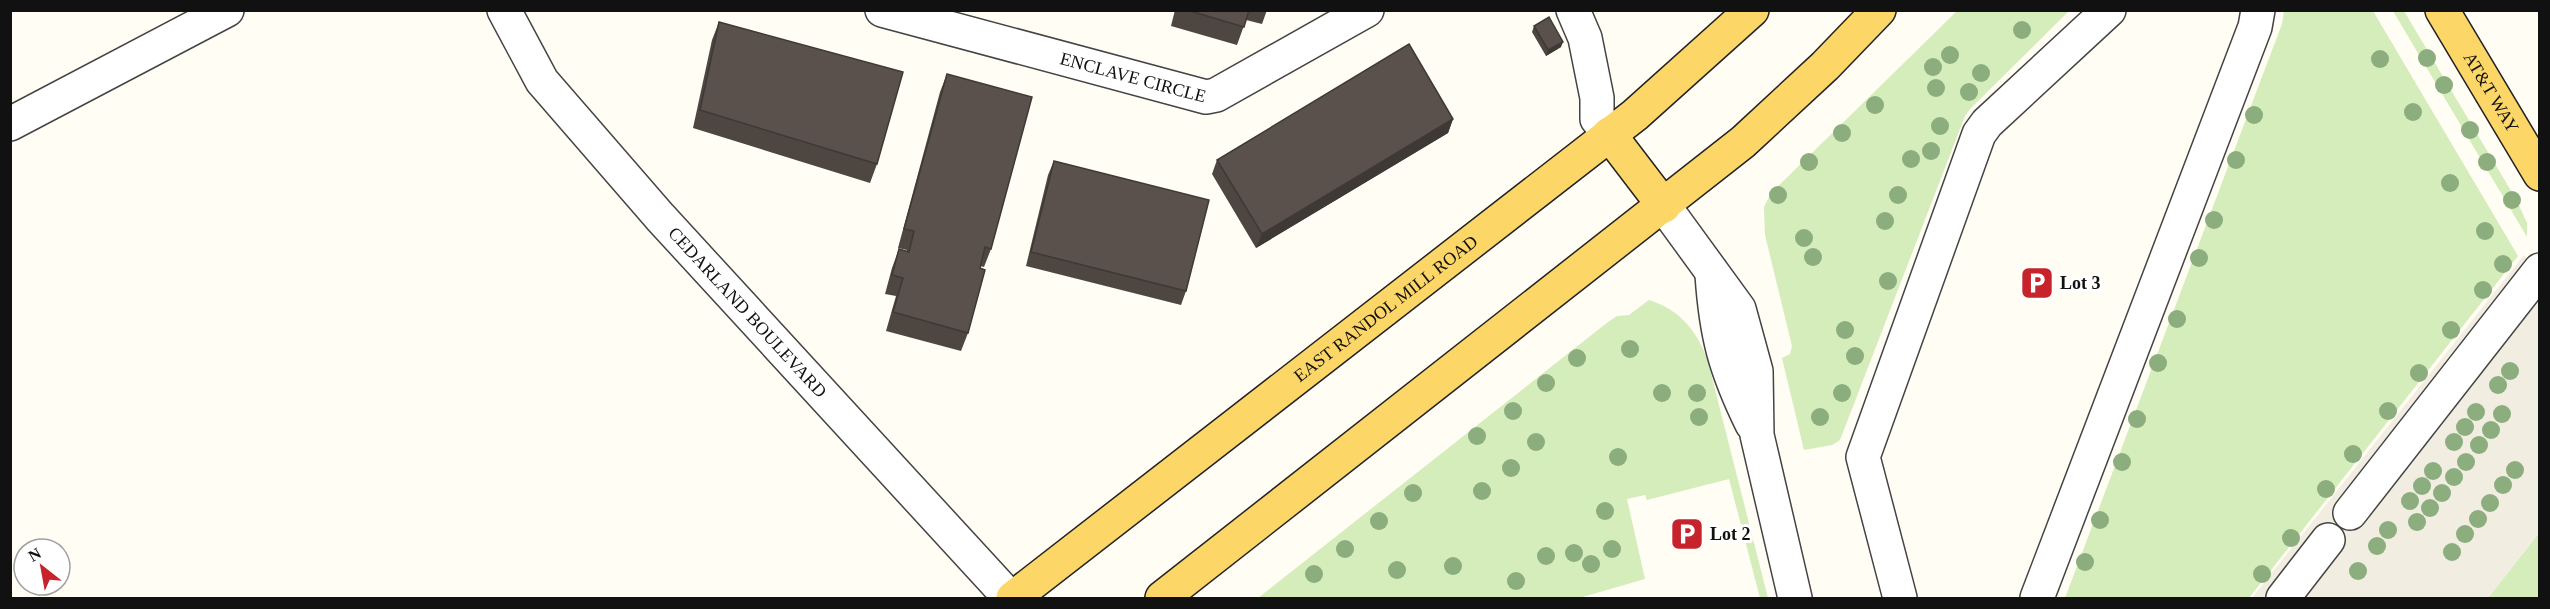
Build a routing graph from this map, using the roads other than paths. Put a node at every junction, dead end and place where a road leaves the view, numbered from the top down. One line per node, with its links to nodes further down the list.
1 (227, 10): 11 (street)
2 (504, 10): 18 (street, CEDARLAND BOULEVARD)
3 (882, 10): 4 (street, ENCLAVE CIRCLE)
4 (1367, 10)
5 (1573, 10): 12 (street)
6 (1752, 10): 12 (main road, EAST RANDOL MILL ROAD)
7 (1879, 10): 14 (main road)
8 (2109, 10): 21 (street)
9 (2258, 10): 22 (street)
10 (2442, 10): 13 (main road, AT&T WAY)
11 (13, 116)
12 (1603, 126): 14 (main road); 18 (main road, EAST RANDOL MILL ROAD)
13 (2540, 174)
14 (1664, 206): 19 (main road); 20 (street)
15 (2540, 270): 16 (street)
16 (2350, 513)
17 (2328, 540): 23 (street)
18 (1012, 598)
19 (1162, 598)
20 (1795, 598)
21 (1900, 598)
22 (2037, 598)
23 (2283, 598)

